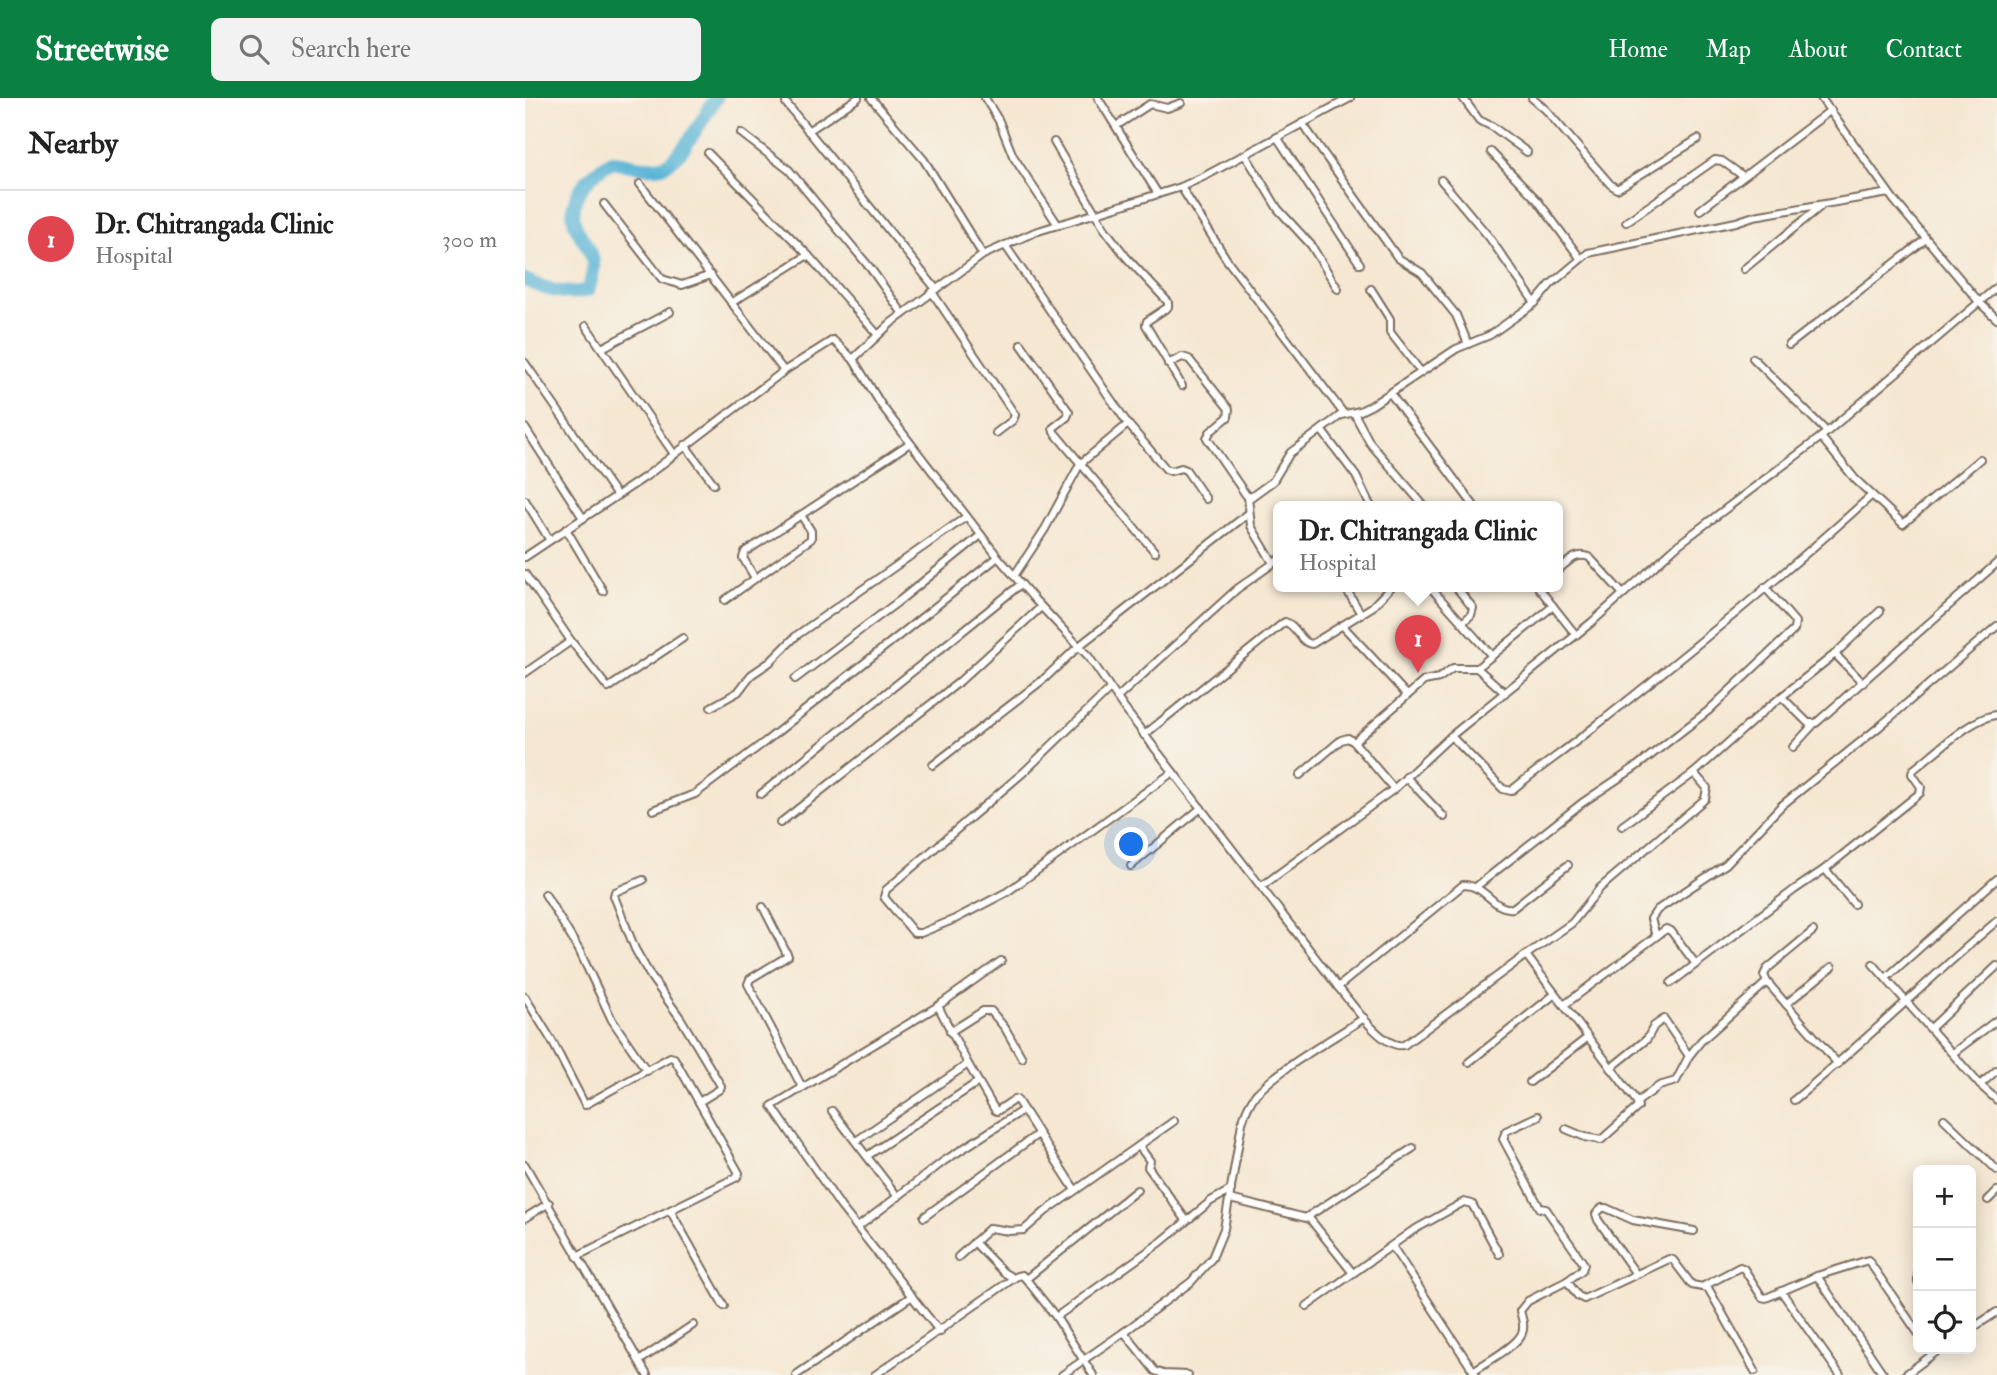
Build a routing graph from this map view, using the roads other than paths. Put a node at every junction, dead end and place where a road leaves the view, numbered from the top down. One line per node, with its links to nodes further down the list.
1 (858, 98): 15 (street)
2 (871, 98): 39 (street)
3 (985, 98): 35 (street)
4 (1098, 98): 14 (street)
5 (1350, 98): 9 (street)
6 (1463, 98): 21 (street)
7 (1532, 98): 18 (street)
8 (1821, 98): 12 (street)
9 (1335, 101): 13 (street)
10 (786, 103): 15 (street)
11 (1181, 103): 14 (street)
12 (1831, 110): 24 (street); 28 (street)
13 (1301, 123): 17 (street); 57 (street)
14 (1116, 126): 29 (street)
15 (808, 131): 47 (street)
16 (741, 133): 52 (street)
17 (1277, 137): 23 (street); 41 (street)
18 (1699, 139)
19 (1054, 142): 33 (street)
20 (1490, 152): 40 (street)
21 (1527, 152)
22 (708, 153): 38 (street)
23 (1246, 156): 27 (street); 45 (street)
24 (1743, 176): 32 (street); 34 (street)
25 (1441, 180): 49 (street)
26 (640, 184): 43 (street)
27 (1181, 187): 29 (street); 69 (street)
28 (1889, 193): 31 (street); 36 (street)
29 (1158, 194): 33 (street)
30 (604, 204): 43 (street)
31 (1821, 205): 40 (street); 42 (street)
32 (1700, 210)
33 (1094, 214): 35 (street); 63 (street)
34 (1626, 222)
35 (1058, 225): 37 (street)
36 (1926, 239): 50 (street); 58 (street)
37 (1005, 245): 39 (street); 70 (street)
38 (808, 255): 48 (street); 55 (street)
39 (982, 255): 47 (street)
40 (1580, 258): 49 (street)
41 (1360, 264)
42 (1744, 269)
43 (711, 275): 48 (street)
44 (1997, 287): 50 (street)
45 (1338, 289)
46 (1371, 289): 65 (street)
47 (934, 291): 52 (street); 73 (street)
48 (731, 303): 64 (street)
49 (1535, 303): 57 (street)
50 (1980, 303): 53 (street); 74 (street)
51 (670, 312): 59 (street)
52 (903, 314): 55 (street)
53 (1997, 319)
54 (586, 326): 59 (street)
55 (878, 335): 61 (street)
56 (1021, 344): 79 (street)
57 (1468, 344): 65 (street)
58 (1789, 345)
59 (602, 348): 77 (street)
60 (1753, 358): 74 (street)
61 (853, 359): 64 (street); 75 (street)
62 (525, 363): 82 (street)
63 (1168, 364): 66 (street); 83 (street)
64 (784, 371): 76 (street)
65 (1421, 372): 67 (street)
66 (1182, 386)
67 (1390, 393): 68 (street); 88 (street)
68 (1354, 412): 69 (street); 87 (street)
69 (1344, 414): 72 (street)
70 (1128, 424): 79 (street); 85 (street)
71 (525, 428): 92 (street)
72 (1322, 431): 83 (street); 86 (street)
73 (996, 433)
74 (1824, 435): 81 (street); 114 (street)
75 (910, 443): 90 (street); 91 (street)
76 (685, 445): 77 (street); 80 (street)
77 (674, 454): 82 (street)
78 (1980, 459): 81 (street)
79 (1080, 464): 96 (street); 104 (street)
80 (714, 484)
81 (1872, 495): 107 (street)
82 (617, 496): 92 (street)
83 (1248, 497): 89 (street)
84 (525, 499): 95 (street)
85 (1206, 499)
86 (1368, 501)
87 (1420, 501)
88 (1471, 501)
89 (1249, 513): 99 (street); 126 (street)
90 (801, 516): 105 (street); 105 (street)
91 (966, 517): 94 (street); 138 (street)
92 (583, 518): 93 (street)
93 (566, 529): 95 (street); 108 (street)
94 (981, 536): 98 (street); 131 (street)
95 (549, 539): 97 (street)
96 (1155, 552)
97 (525, 557)
98 (998, 557): 104 (street); 153 (street)
99 (1273, 557)
100 (1273, 563): 137 (street)
101 (1997, 563): 132 (street)
102 (1563, 566): 114 (street)
103 (525, 574): 125 (street)
104 (1014, 576): 106 (street)
105 (755, 578): 115 (street)
106 (1021, 584): 117 (street); 151 (street)
107 (1765, 587): 142 (street); 163 (street)
108 (603, 590)
109 (1348, 592): 119 (street)
110 (1386, 592): 119 (street)
111 (1435, 592): 120 (street)
112 (1460, 592): 120 (street)
113 (1542, 592): 116 (street)
114 (1623, 594): 123 (street)
115 (725, 600)
116 (1553, 606): 123 (street); 128 (street)
117 (1041, 607): 126 (street); 155 (street)
118 (1879, 611): 127 (street)
119 (1361, 614): 121 (street)
120 (1463, 622): 128 (street)
121 (1342, 625): 135 (street); 141 (street)
122 (1997, 626): 169 (street)
123 (1576, 635): 134 (street)
124 (683, 638): 125 (street)
125 (571, 641): 130 (street)
126 (1079, 646): 133 (street); 145 (street)
127 (1835, 654): 132 (street); 136 (street)
128 (1492, 656): 129 (street)
129 (1477, 668): 134 (street); 135 (street)
130 (525, 673)
131 (795, 679)
132 (1863, 683): 140 (street)
133 (1110, 689): 137 (street); 146 (street)
134 (1505, 693): 142 (street)
135 (1407, 695): 143 (street)
136 (1782, 697): 140 (street); 147 (street)
137 (1117, 698): 141 (street)
138 (711, 706)
139 (1997, 715): 159 (street)
140 (1813, 724): 144 (street)
141 (1144, 735): 146 (street)
142 (1451, 736): 149 (street)
143 (1354, 742): 148 (street); 150 (street)
144 (1793, 747)
145 (933, 765)
146 (1173, 772): 152 (street)
147 (1694, 773): 156 (street); 170 (street)
148 (1300, 775)
149 (1406, 777): 150 (street); 154 (street)
150 (1394, 789): 162 (street)
151 (761, 794)
152 (1201, 808): 157 (street); 162 (street)
153 (653, 810)
154 (1444, 817)
155 (779, 823)
156 (1622, 826)
157 (1131, 866)
158 (1569, 866): 163 (street)
159 (1825, 869): 165 (street); 172 (street)
160 (1997, 879): 176 (street)
161 (643, 880): 206 (street)
162 (1262, 886): 179 (street)
163 (1478, 887): 179 (street)
164 (545, 894): 199 (street)
165 (1854, 904)
166 (764, 907): 203 (street)
167 (1997, 921): 182 (street)
168 (1813, 931): 177 (street)
169 (1656, 936): 172 (street); 185 (street)
170 (1525, 955): 180 (street); 186 (street)
171 (1001, 961): 184 (street)
172 (1695, 963): 178 (street)
173 (1874, 964): 176 (street)
174 (1997, 966): 188 (street)
175 (1832, 967): 183 (street)
176 (1886, 978): 182 (street)
177 (1767, 982): 183 (street); 192 (street)
178 (1671, 983)
179 (1338, 987): 186 (street)
180 (1555, 994): 185 (street); 194 (street)
181 (525, 997): 199 (street)
182 (1906, 1000): 188 (street); 196 (street)
183 (1786, 1004): 196 (street)
184 (938, 1006): 189 (street); 203 (street)
185 (1564, 1006): 190 (street)
186 (1364, 1018): 223 (street)
187 (1997, 1020): 191 (street)
188 (1931, 1028): 191 (street)
189 (950, 1032): 193 (street); 195 (street)
190 (1587, 1038): 197 (street); 201 (street)
191 (1953, 1053): 202 (street)
192 (1689, 1056): 197 (street); 207 (street)
193 (1022, 1058)
194 (1469, 1062)
195 (968, 1064): 200 (street); 215 (street)
196 (1838, 1064): 204 (street)
197 (1611, 1068): 207 (street)
198 (1997, 1070): 202 (street)
199 (647, 1071): 206 (street)
200 (978, 1082): 208 (street); 218 (street)
201 (1530, 1082)
202 (1980, 1085): 205 (street)
203 (802, 1087): 234 (street)
204 (1794, 1100)
205 (1997, 1100)
206 (699, 1102): 229 (street)
207 (1637, 1102): 213 (street)
208 (1023, 1110): 214 (street); 225 (street)
209 (832, 1111): 215 (street)
210 (1538, 1116): 246 (street)
211 (1944, 1119): 220 (street)
212 (1174, 1121): 216 (street)
213 (1566, 1129)
214 (1038, 1134): 221 (street); 230 (street)
215 (856, 1141): 218 (street)
216 (1139, 1146): 221 (street); 233 (street)
217 (1413, 1148): 231 (street)
218 (867, 1156): 225 (street)
219 (525, 1165): 228 (street)
220 (1997, 1170)
221 (1075, 1190): 236 (street)
222 (1137, 1190): 245 (street)
223 (1231, 1190): 226 (street); 233 (street)
224 (1997, 1191): 227 (street)
225 (898, 1197): 234 (street)
226 (1230, 1199): 231 (street); 258 (street)
227 (1988, 1200)
228 (549, 1203): 232 (street); 239 (street)
229 (670, 1210): 239 (street); 250 (street)
230 (924, 1217)
231 (1307, 1217): 241 (street)
232 (525, 1218)
233 (1187, 1220): 253 (street)
234 (858, 1227): 249 (street)
235 (1694, 1231): 242 (street)
236 (974, 1242): 240 (street); 244 (street)
237 (1392, 1246): 238 (street); 241 (street); 263 (street)
238 (1499, 1254)
239 (577, 1256): 261 (street)
240 (958, 1257)
241 (1352, 1272): 251 (street)
242 (1636, 1274): 246 (street); 247 (street)
243 (1817, 1276): 248 (street); 255 (street); 264 (street)
244 (1013, 1278): 245 (street); 257 (street)
245 (1026, 1279): 253 (street)
246 (1567, 1281): 263 (street)
247 (1704, 1286): 248 (street); 262 (street)
248 (1781, 1291): 271 (street)
249 (912, 1296): 257 (street); 266 (street)
250 (724, 1306)
251 (1307, 1306)
252 (1997, 1312): 256 (street)
253 (1056, 1317): 260 (street)
254 (693, 1325): 261 (street)
255 (1913, 1326)
256 (1976, 1326)
257 (940, 1332): 267 (street)
258 (1124, 1332): 260 (street); 270 (street)
259 (1930, 1354): 272 (street)
260 (1083, 1360): 268 (street); 269 (street)
261 (639, 1361): 265 (street)
262 (1755, 1371)
263 (1474, 1373)
264 (1884, 1374)
265 (647, 1375)
266 (796, 1375)
267 (874, 1375)
268 (1062, 1375)
269 (1093, 1375)
270 (1188, 1375)
271 (1840, 1375)
272 (1905, 1375)

